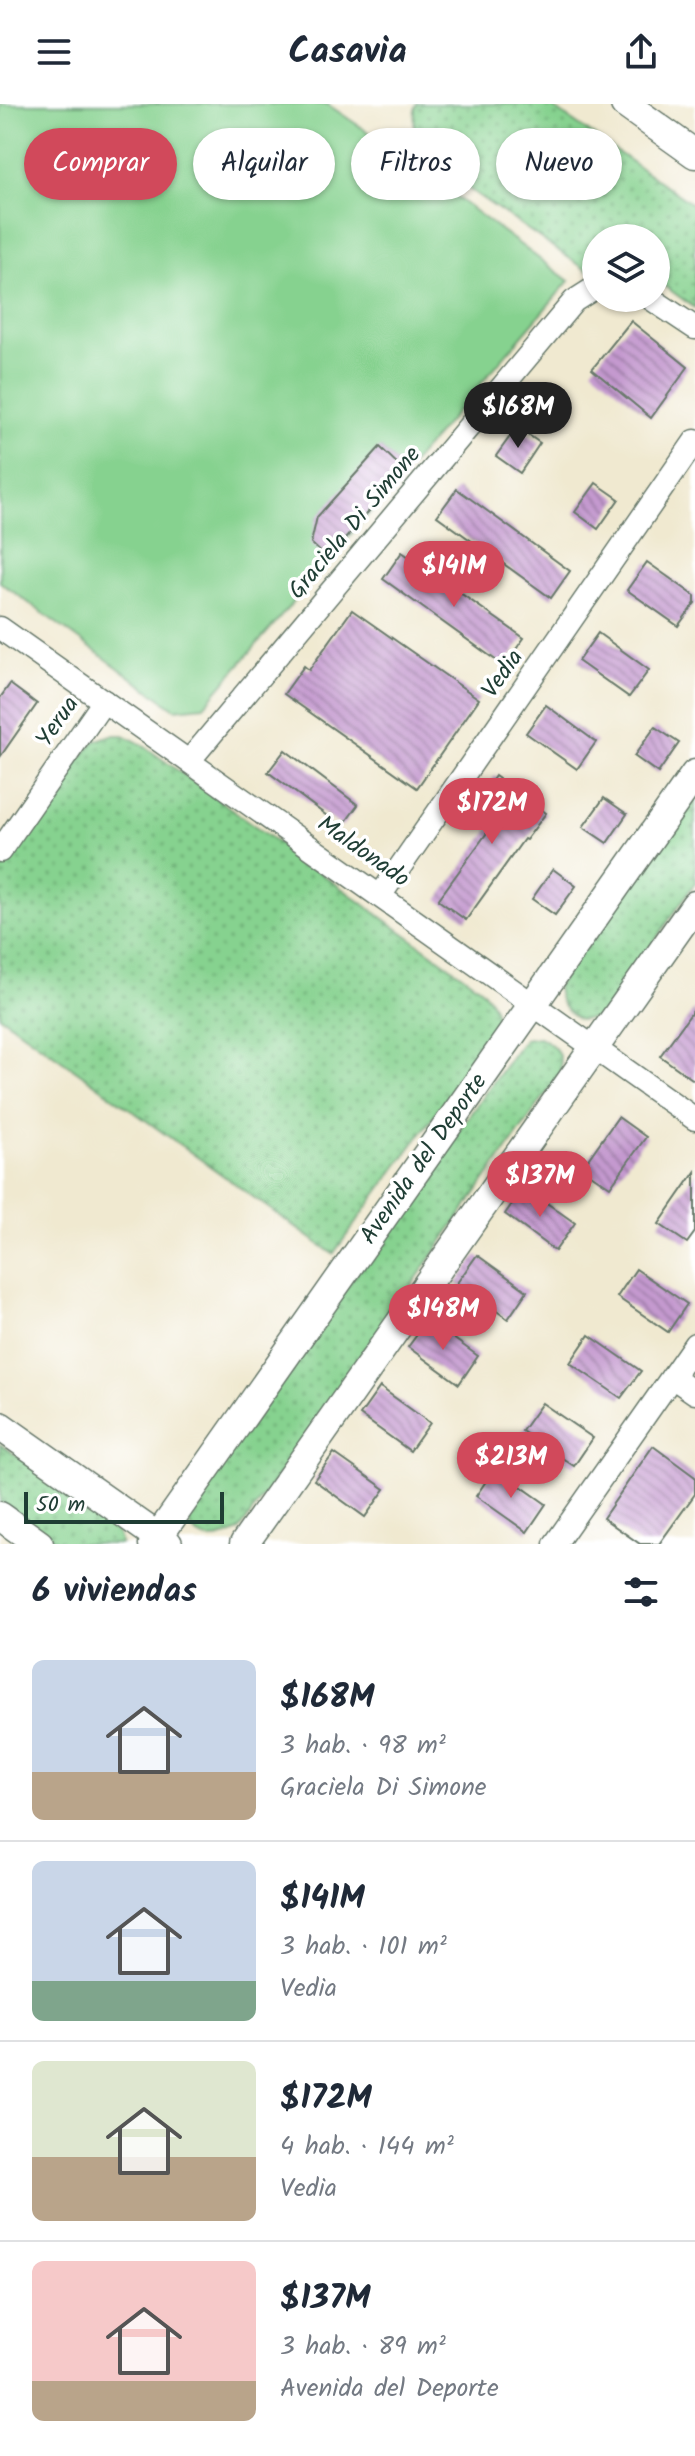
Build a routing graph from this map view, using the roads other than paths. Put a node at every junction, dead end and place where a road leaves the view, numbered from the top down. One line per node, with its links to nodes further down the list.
1 (625, 104): 2 (street)
2 (695, 154)
3 (582, 296): 9 (street, Graciela Di Simone)
4 (670, 311): 5 (street)
5 (695, 328)
6 (695, 441): 12 (street, Vedia)
7 (0, 628): 8 (street, Maldonado)
8 (104, 701): 9 (street, Maldonado); 11 (street, Yerua)
9 (189, 761): 12 (street, Maldonado)
10 (695, 774): 14 (street, Avenida del Deporte)
11 (0, 851)
12 (380, 896): 14 (street, Maldonado)
13 (695, 905): 15 (street)
14 (533, 1004): 15 (street, Maldonado); 22 (street, Avenida del Deporte)
15 (594, 1048): 16 (street, Maldonado); 24 (street)
16 (695, 1119)
17 (695, 1344): 18 (street)
18 (672, 1377): 19 (street); 25 (street)
19 (695, 1393)
20 (0, 1426): 22 (street)
21 (0, 1516): 23 (street)
22 (159, 1542)
23 (39, 1544)
24 (244, 1544)
25 (555, 1544)

